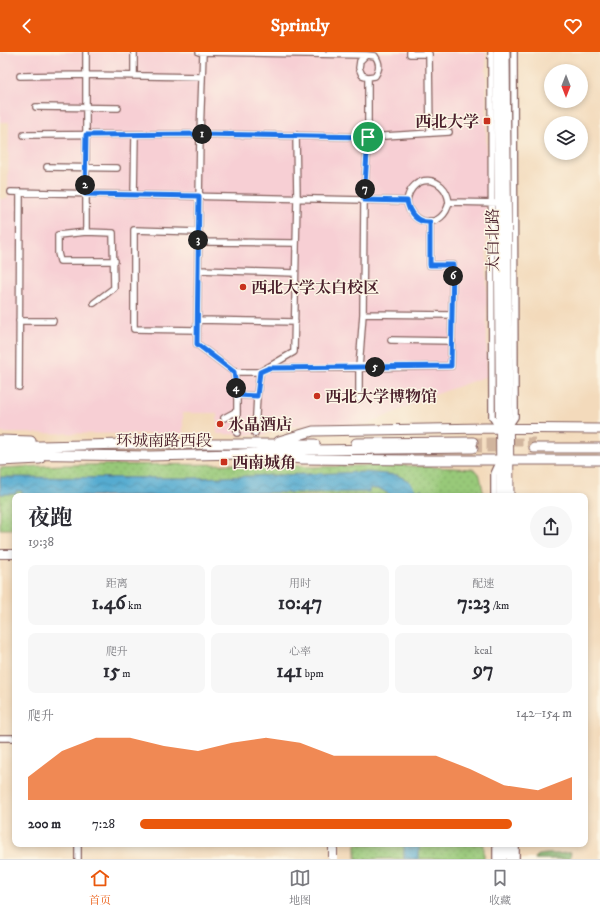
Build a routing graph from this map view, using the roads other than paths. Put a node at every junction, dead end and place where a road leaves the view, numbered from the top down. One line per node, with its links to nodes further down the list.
1 (86, 52): 10 (street)
2 (134, 52): 12 (street)
3 (410, 52): 19 (street)
4 (491, 52): 38 (street)
5 (498, 52): 38 (main road, 太白北路)
6 (505, 52): 66 (main road, 太白北路)
7 (514, 52): 66 (street)
8 (201, 53): 9 (street); 13 (street)
9 (368, 54): 14 (street); 14 (street)
10 (86, 75): 11 (street); 12 (street); 16 (street)
11 (20, 76)
12 (134, 76): 13 (street)
13 (202, 77): 20 (street)
14 (368, 77): 25 (street)
15 (36, 107): 16 (street)
16 (86, 107): 17 (street); 22 (street)
17 (118, 108)
18 (449, 132): 19 (street)
19 (430, 133): 25 (street)
20 (200, 134): 23 (street); 24 (street); 33 (street)
21 (24, 135): 22 (street)
22 (86, 135): 23 (street); 27 (street)
23 (135, 135): 32 (street)
24 (296, 136): 25 (street); 34 (street)
25 (368, 137): 35 (street)
26 (47, 167): 27 (street)
27 (85, 167): 28 (street); 31 (street)
28 (117, 168)
29 (11, 192): 30 (street)
30 (20, 192): 31 (street); 50 (street)
31 (85, 194): 32 (street); 40 (street)
32 (134, 195): 33 (street)
33 (199, 196): 34 (street); 41 (street)
34 (297, 198): 35 (street); 42 (street)
35 (364, 200): 36 (street); 47 (street)
36 (407, 201): 37 (street); 39 (street)
37 (449, 202): 38 (street); 39 (street)
38 (495, 203): 66 (main road, 太白北路)
39 (430, 222): 48 (street)
40 (86, 232): 43 (street); 43 (street)
41 (198, 232): 42 (street); 44 (street); 53 (street)
42 (295, 244): 45 (street)
43 (115, 261): 46 (street)
44 (198, 270): 45 (street); 49 (street)
45 (295, 273): 52 (street)
46 (94, 303)
47 (363, 314): 48 (street); 57 (street)
48 (452, 315): 55 (street)
49 (198, 320): 52 (street); 53 (street)
50 (19, 321): 51 (street); 60 (street)
51 (53, 321)
52 (295, 322): 56 (street)
53 (197, 330): 58 (street)
54 (391, 340): 55 (street)
55 (452, 341): 57 (street)
56 (269, 368): 57 (street); 59 (street)
57 (359, 368): 63 (street)
58 (234, 372): 59 (street); 61 (street)
59 (260, 372): 62 (street)
60 (19, 387)
61 (237, 395): 62 (street); 64 (street)
62 (257, 396): 69 (street)
63 (360, 399)
64 (237, 411): 65 (street); 68 (street)
65 (224, 418)
66 (504, 428): 67 (main road); 73 (main road); 81 (main road)
67 (600, 429)
68 (237, 433)
69 (255, 433)
70 (0, 440): 72 (main road, 环城南路西段)
71 (600, 442): 75 (main road)
72 (87, 445): 73 (main road, 环城南路西段); 74 (main road, 环城南路西段)
73 (269, 445): 77 (main road, 环城南路西段)
74 (0, 447)
75 (600, 448)
76 (0, 454): 78 (main road, 环城南路西段)
77 (254, 454): 78 (main road, 环城南路西段); 81 (main road)
78 (62, 455): 80 (main road)
79 (600, 460): 81 (main road)
80 (0, 461)
81 (504, 461): 82 (street); 83 (main road); 84 (main road)
82 (494, 493)
83 (501, 493)
84 (509, 493)
85 (0, 554): 86 (street)
86 (12, 554)
87 (0, 738): 88 (street)
88 (12, 738)
89 (78, 847): 95 (street)
90 (333, 847): 96 (street)
91 (496, 847): 97 (street)
92 (502, 847): 98 (main road)
93 (511, 847): 99 (main road)
94 (516, 847): 100 (street)
95 (78, 859)
96 (333, 859)
97 (496, 859)
98 (502, 859)
99 (511, 859)
100 (516, 859)

